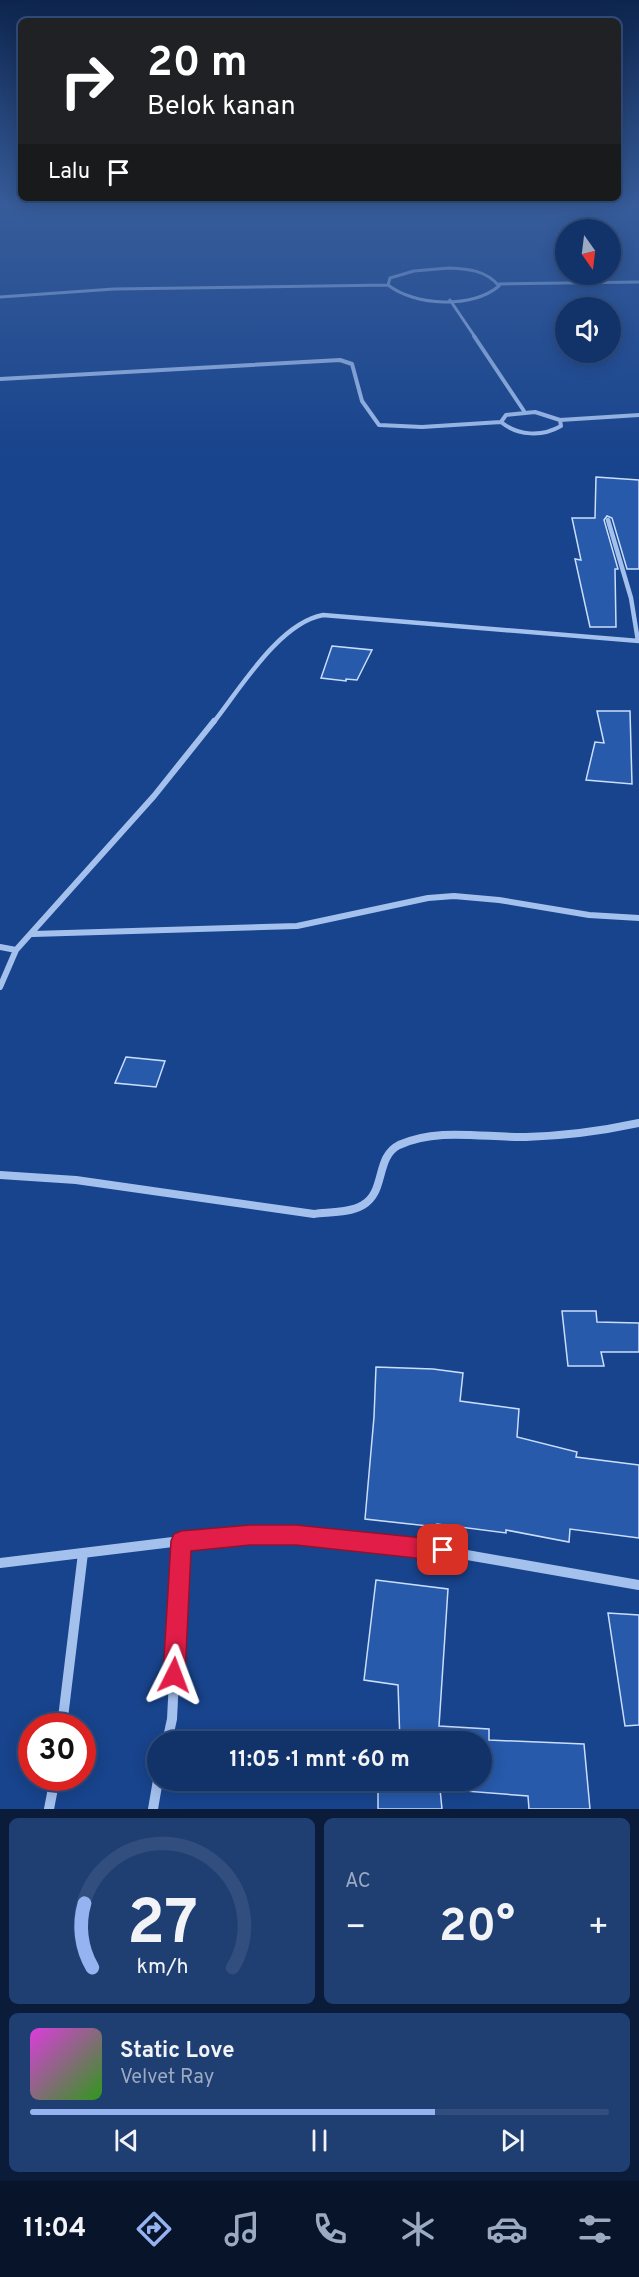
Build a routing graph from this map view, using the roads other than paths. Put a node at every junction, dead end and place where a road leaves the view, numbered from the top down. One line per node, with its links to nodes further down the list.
1 (201, 288): 4 (street)
2 (391, 288): 5 (street)
3 (498, 288): 5 (street)
4 (0, 297)
5 (450, 300): 7 (street)
6 (0, 379): 10 (street)
7 (524, 411): 9 (street); 10 (street)
8 (639, 415): 9 (street)
9 (560, 420): 10 (street)
10 (501, 422)
11 (608, 520): 12 (street)
12 (631, 598): 13 (street); 14 (street)
13 (639, 598)
14 (638, 641): 16 (street)
15 (639, 918): 16 (street)
16 (33, 934): 18 (street)
17 (0, 947): 18 (street)
18 (16, 950): 19 (street)
19 (0, 987)
20 (639, 1123): 21 (street)
21 (0, 1175)
22 (181, 1541): 23 (street); 25 (street); 27 (street)
23 (83, 1553): 24 (street); 26 (street)
24 (0, 1563)
25 (639, 1585)
26 (64, 1713)
27 (169, 1731)
28 (52, 1791): 30 (street)
29 (156, 1791): 31 (street)
30 (49, 1809)
31 (153, 1809)

